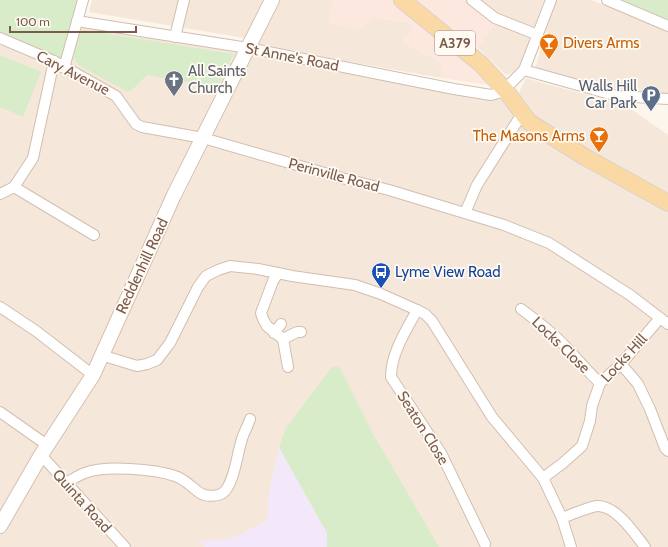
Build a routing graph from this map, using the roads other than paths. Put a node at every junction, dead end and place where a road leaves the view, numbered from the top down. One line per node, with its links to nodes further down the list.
1 (83, 0): 8 (street)
2 (184, 0): 11 (street)
3 (272, 0): 13 (street, Reddenhill Road)
4 (402, 0): 17 (main road, A379)
5 (472, 0): 10 (street)
6 (551, 0): 10 (street)
7 (607, 0): 9 (street)
8 (77, 21): 11 (street, St Anne's Road); 15 (street)
9 (668, 26)
10 (538, 35): 16 (street)
11 (175, 37): 13 (street, St Anne's Road)
12 (0, 38): 14 (street, Cary Avenue)
13 (248, 48): 17 (street, St Anne's Road); 20 (street, Reddenhill Road)
14 (54, 61): 15 (street, Cary Avenue); 21 (street)
15 (64, 68): 20 (street, Cary Avenue)
16 (524, 70): 17 (street); 18 (street)
17 (505, 90): 19 (main road, A379)
18 (668, 99)
19 (523, 115): 23 (main road, A379); 24 (street)
20 (203, 138): 24 (street, Perinville Road); 34 (street, Reddenhill Road)
21 (14, 187): 22 (street); 25 (street)
22 (0, 194)
23 (668, 203)
24 (465, 213): 30 (street, Perinville Road)
25 (94, 234)
26 (278, 273): 29 (street); 33 (street); 34 (street)
27 (0, 307): 37 (street)
28 (521, 309): 38 (street, Locks Close)
29 (417, 310): 43 (street); 47 (street, Seaton Close)
30 (664, 321): 35 (street, Locks Hill)
31 (281, 324): 33 (street)
32 (301, 332): 33 (street)
33 (278, 336): 36 (street)
34 (101, 355): 37 (street, Reddenhill Road)
35 (621, 364): 38 (street, Locks Hill); 42 (street)
36 (288, 367)
37 (93, 375): 41 (street, Reddenhill Road)
38 (600, 383): 43 (street, Locks Hill)
39 (0, 412): 41 (street, Quinta Road)
40 (250, 420): 44 (street)
41 (44, 450): 44 (street, Quinta Road); 46 (street, Reddenhill Road)
42 (668, 451)
43 (543, 478): 45 (street)
44 (66, 483): 48 (street, Quinta Road)
45 (562, 518): 49 (street); 50 (street)
46 (0, 526)
47 (485, 544)
48 (125, 547)
49 (571, 547)
50 (645, 547)

